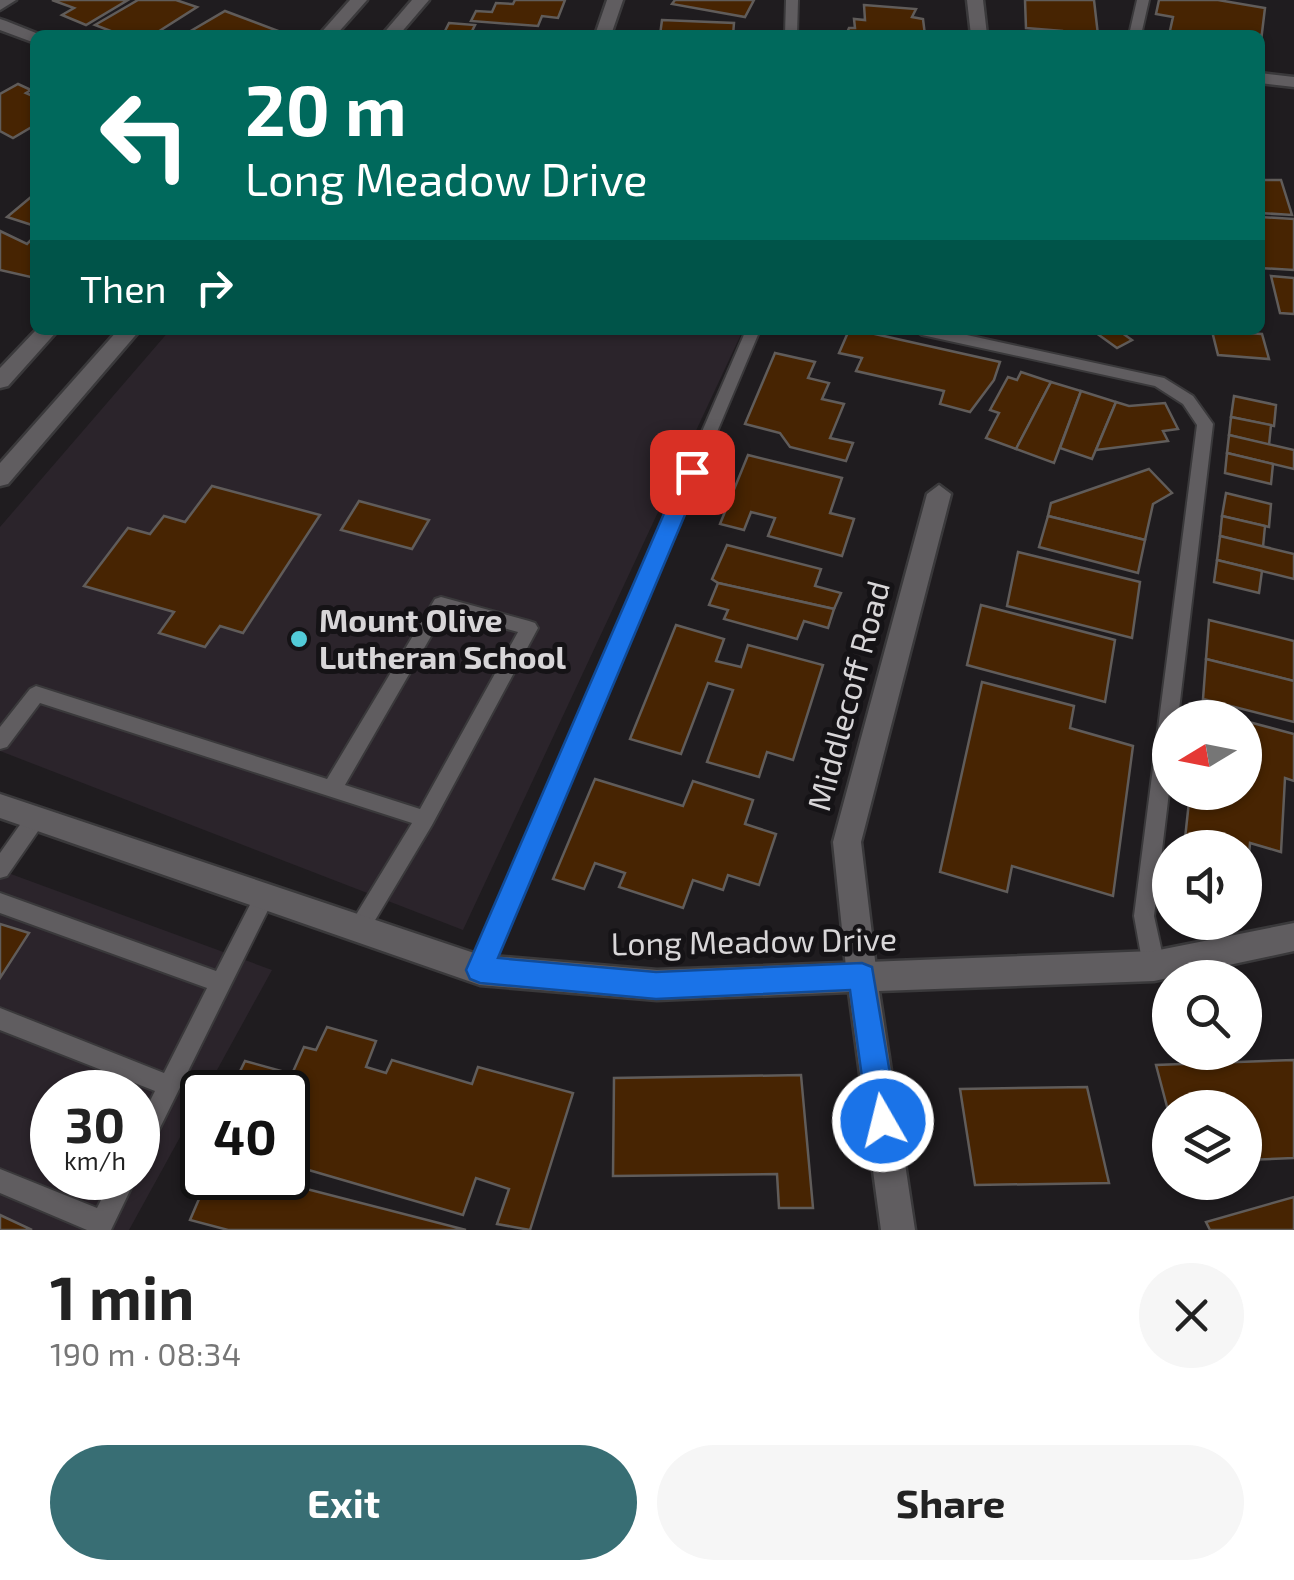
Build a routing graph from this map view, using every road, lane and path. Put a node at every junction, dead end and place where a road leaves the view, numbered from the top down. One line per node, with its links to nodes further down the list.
1 (8, 0): 8 (street)
2 (359, 0): 10 (street)
3 (421, 0): 11 (street)
4 (615, 0): 12 (street)
5 (792, 0): 13 (lane)
6 (975, 0): 14 (street)
7 (1143, 0): 15 (lane)
8 (0, 4)
9 (0, 24): 16 (street)
10 (332, 30)
11 (394, 30)
12 (605, 30)
13 (791, 30)
14 (978, 30)
15 (1135, 30)
16 (30, 36)
17 (1265, 79): 18 (street)
18 (1294, 82)
19 (43, 335): 23 (street)
20 (126, 335): 24 (street)
21 (751, 335): 39 (lane)
22 (945, 335): 36 (lane)
23 (0, 381)
24 (0, 478)
25 (939, 494): 40 (street, Middlecoff Road)
26 (0, 741): 27 (lane)
27 (333, 787): 30 (lane); 30 (lane)
28 (0, 806): 29 (street, Long Meadow Drive)
29 (36, 818): 31 (lane); 32 (street, Long Meadow Drive)
30 (425, 820): 34 (lane)
31 (0, 869)
32 (265, 896): 34 (street, Long Meadow Drive); 41 (lane)
33 (0, 903): 41 (lane)
34 (358, 930): 39 (street, Long Meadow Drive)
35 (1294, 936): 37 (street, Long Meadow Drive)
36 (1153, 960)
37 (1182, 960)
38 (1152, 966): 40 (street, Long Meadow Drive)
39 (480, 970): 40 (street, Long Meadow Drive)
40 (862, 976): 48 (street, Middlecoff Road)
41 (220, 982): 43 (lane)
42 (0, 1020): 43 (lane)
43 (167, 1085): 44 (lane)
44 (160, 1100)
45 (0, 1180): 47 (lane)
46 (113, 1200): 47 (lane)
47 (100, 1226)
48 (898, 1230)

